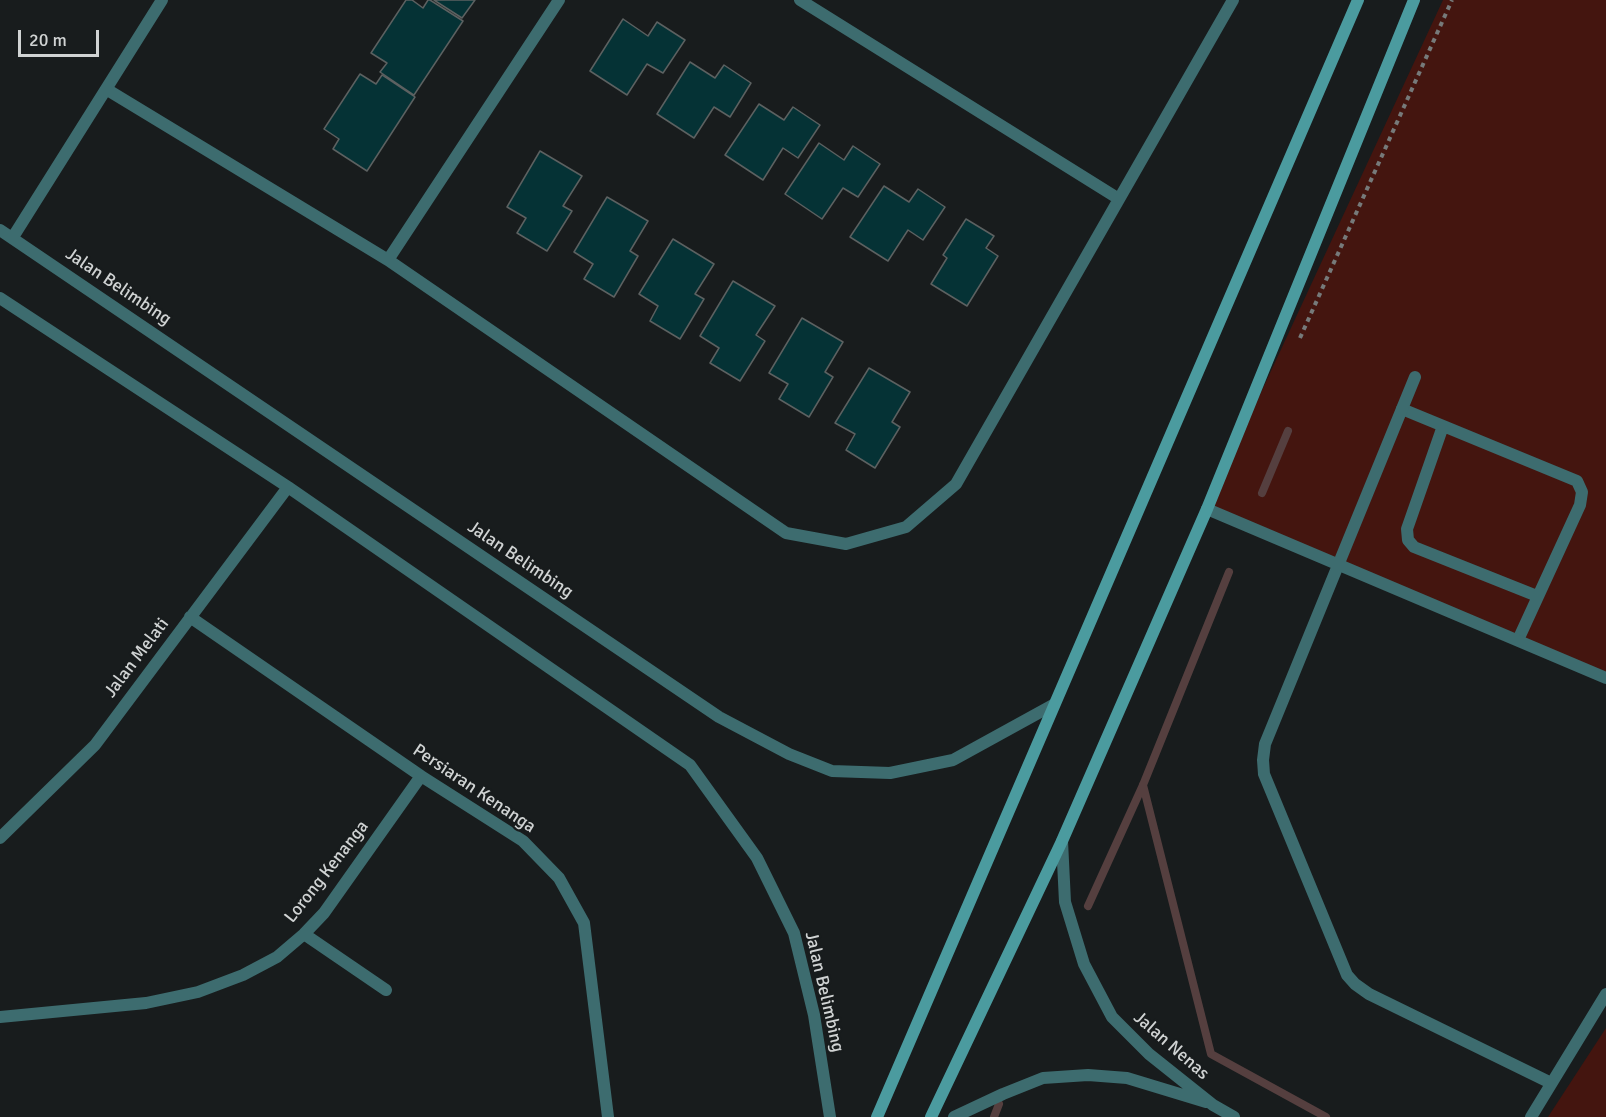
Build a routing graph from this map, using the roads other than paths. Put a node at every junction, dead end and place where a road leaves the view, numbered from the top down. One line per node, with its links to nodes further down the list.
1 (162, 0): 7 (street)
2 (559, 0): 11 (street)
3 (800, 0): 8 (street)
4 (1233, 0): 8 (street)
5 (1358, 0): 23 (main road)
6 (1414, 0): 17 (main road)
7 (106, 88): 10 (street); 11 (street)
8 (1119, 199): 11 (street)
9 (0, 230): 10 (street, Jalan Belimbing)
10 (13, 237): 23 (street, Jalan Belimbing)
11 (388, 260)
12 (0, 298): 16 (street, Jalan Belimbing)
13 (1415, 377): 14 (street)
14 (1402, 410): 15 (street); 18 (street)
15 (1443, 426): 19 (street); 19 (street)
16 (288, 487): 20 (street, Jalan Melati); 34 (street, Jalan Belimbing)
17 (1207, 509): 18 (street); 26 (main road)
18 (1338, 564): 21 (street); 31 (street)
19 (1538, 596): 21 (street)
20 (190, 617): 24 (street, Persiaran Kenanga); 25 (street, Jalan Melati)
21 (1518, 640): 22 (street)
22 (1606, 678)
23 (1053, 705): 35 (main road)
24 (421, 776): 27 (street, Lorong Kenanga); 33 (street, Persiaran Kenanga)
25 (0, 838)
26 (1062, 841): 32 (street, Jalan Nenas); 36 (main road)
27 (304, 934): 28 (street); 30 (street, Lorong Kenanga)
28 (386, 990)
29 (1606, 994): 31 (street)
30 (0, 1017)
31 (1551, 1083): 39 (street)
32 (1213, 1105): 37 (street, Jalan Nenas); 38 (street, Jalan Nenas)
33 (608, 1117)
34 (830, 1117)
35 (877, 1117)
36 (931, 1117)
37 (954, 1117)
38 (1234, 1117)
39 (1530, 1117)

